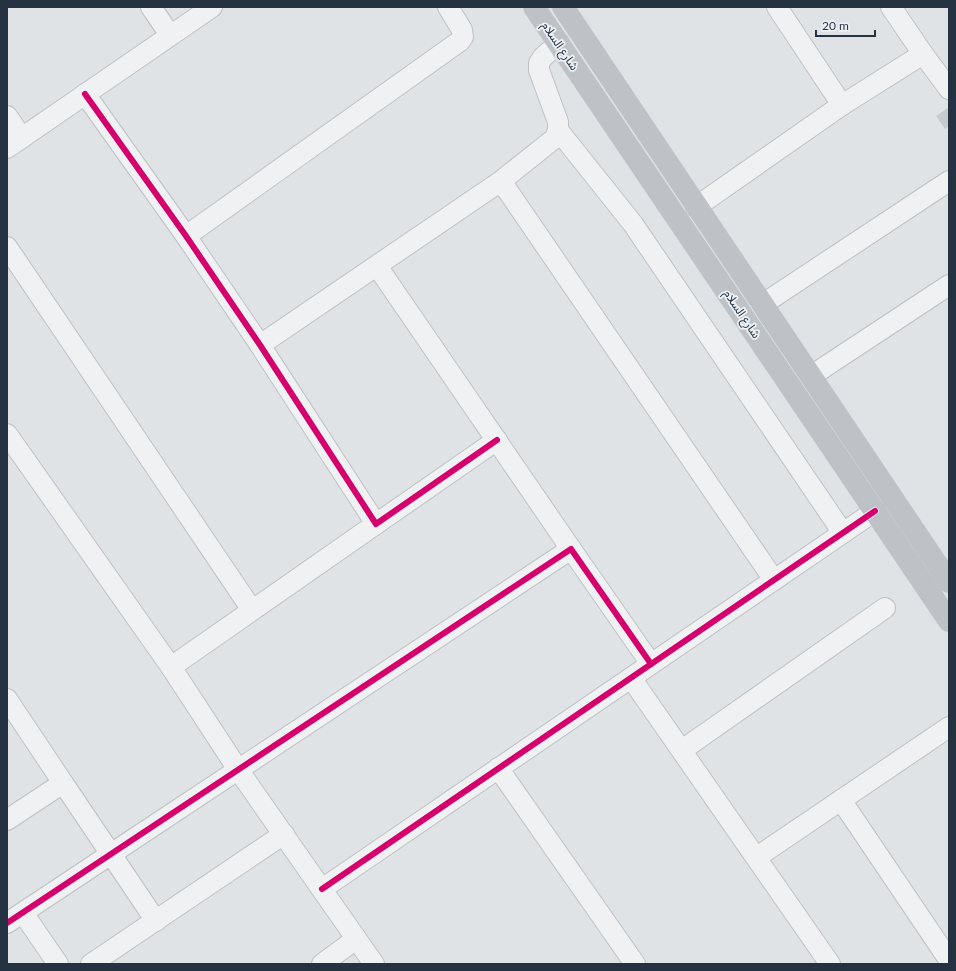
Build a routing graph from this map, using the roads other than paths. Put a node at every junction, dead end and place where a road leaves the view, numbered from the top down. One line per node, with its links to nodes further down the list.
1 (151, 7): 8 (street)
2 (212, 7): 8 (street)
3 (448, 7): 20 (street)
4 (534, 7): 9 (main road, شارع السلام)
5 (563, 7): 19 (main road, شارع السلام)
6 (777, 7): 13 (street)
7 (891, 7): 10 (street)
8 (170, 35): 12 (street)
9 (558, 43): 15 (street); 30 (main road, شارع السلام)
10 (923, 54): 11 (street); 13 (street)
11 (949, 89)
12 (85, 94): 16 (street); 20 (street)
13 (842, 105): 19 (street)
14 (7, 116): 16 (street)
15 (558, 130): 17 (street); 32 (street)
16 (14, 142)
17 (501, 181): 22 (street); 34 (street)
18 (949, 181): 24 (street)
19 (696, 206): 24 (main road, شارع السلام)
20 (186, 236): 25 (street)
21 (7, 247): 37 (street)
22 (377, 266): 25 (street); 28 (street)
23 (949, 285): 26 (street)
24 (763, 304): 26 (main road, شارع السلام)
25 (260, 345): 31 (street)
26 (811, 376): 35 (main road, شارع السلام)
27 (7, 434): 29 (street)
28 (497, 440): 31 (street); 33 (street)
29 (13, 455): 40 (street)
30 (875, 511): 32 (street); 38 (main road, شارع السلام)
31 (376, 524): 37 (street)
32 (843, 532): 34 (street)
33 (571, 549): 39 (street); 46 (street)
34 (774, 580): 39 (street)
35 (949, 582)
36 (885, 608): 44 (street)
37 (252, 610): 40 (street)
38 (949, 621)
39 (651, 664): 41 (street)
40 (170, 667): 46 (street)
41 (631, 678): 44 (street); 45 (street)
42 (7, 699): 47 (street)
43 (949, 727): 48 (street)
44 (682, 750): 52 (street)
45 (498, 768): 53 (street); 62 (street)
46 (239, 770): 50 (street); 51 (street)
47 (63, 783): 49 (street); 51 (street)
48 (841, 800): 52 (street); 57 (street)
49 (7, 820)
50 (284, 834): 53 (street); 55 (street)
51 (111, 854): 54 (street); 55 (street)
52 (757, 857): 63 (street)
53 (322, 888): 56 (street)
54 (15, 918): 58 (street)
55 (156, 921): 59 (street)
56 (356, 939): 60 (street); 61 (street)
57 (949, 960)
58 (58, 964)
59 (91, 964)
60 (322, 964)
61 (374, 964)
62 (636, 964)
63 (830, 964)

